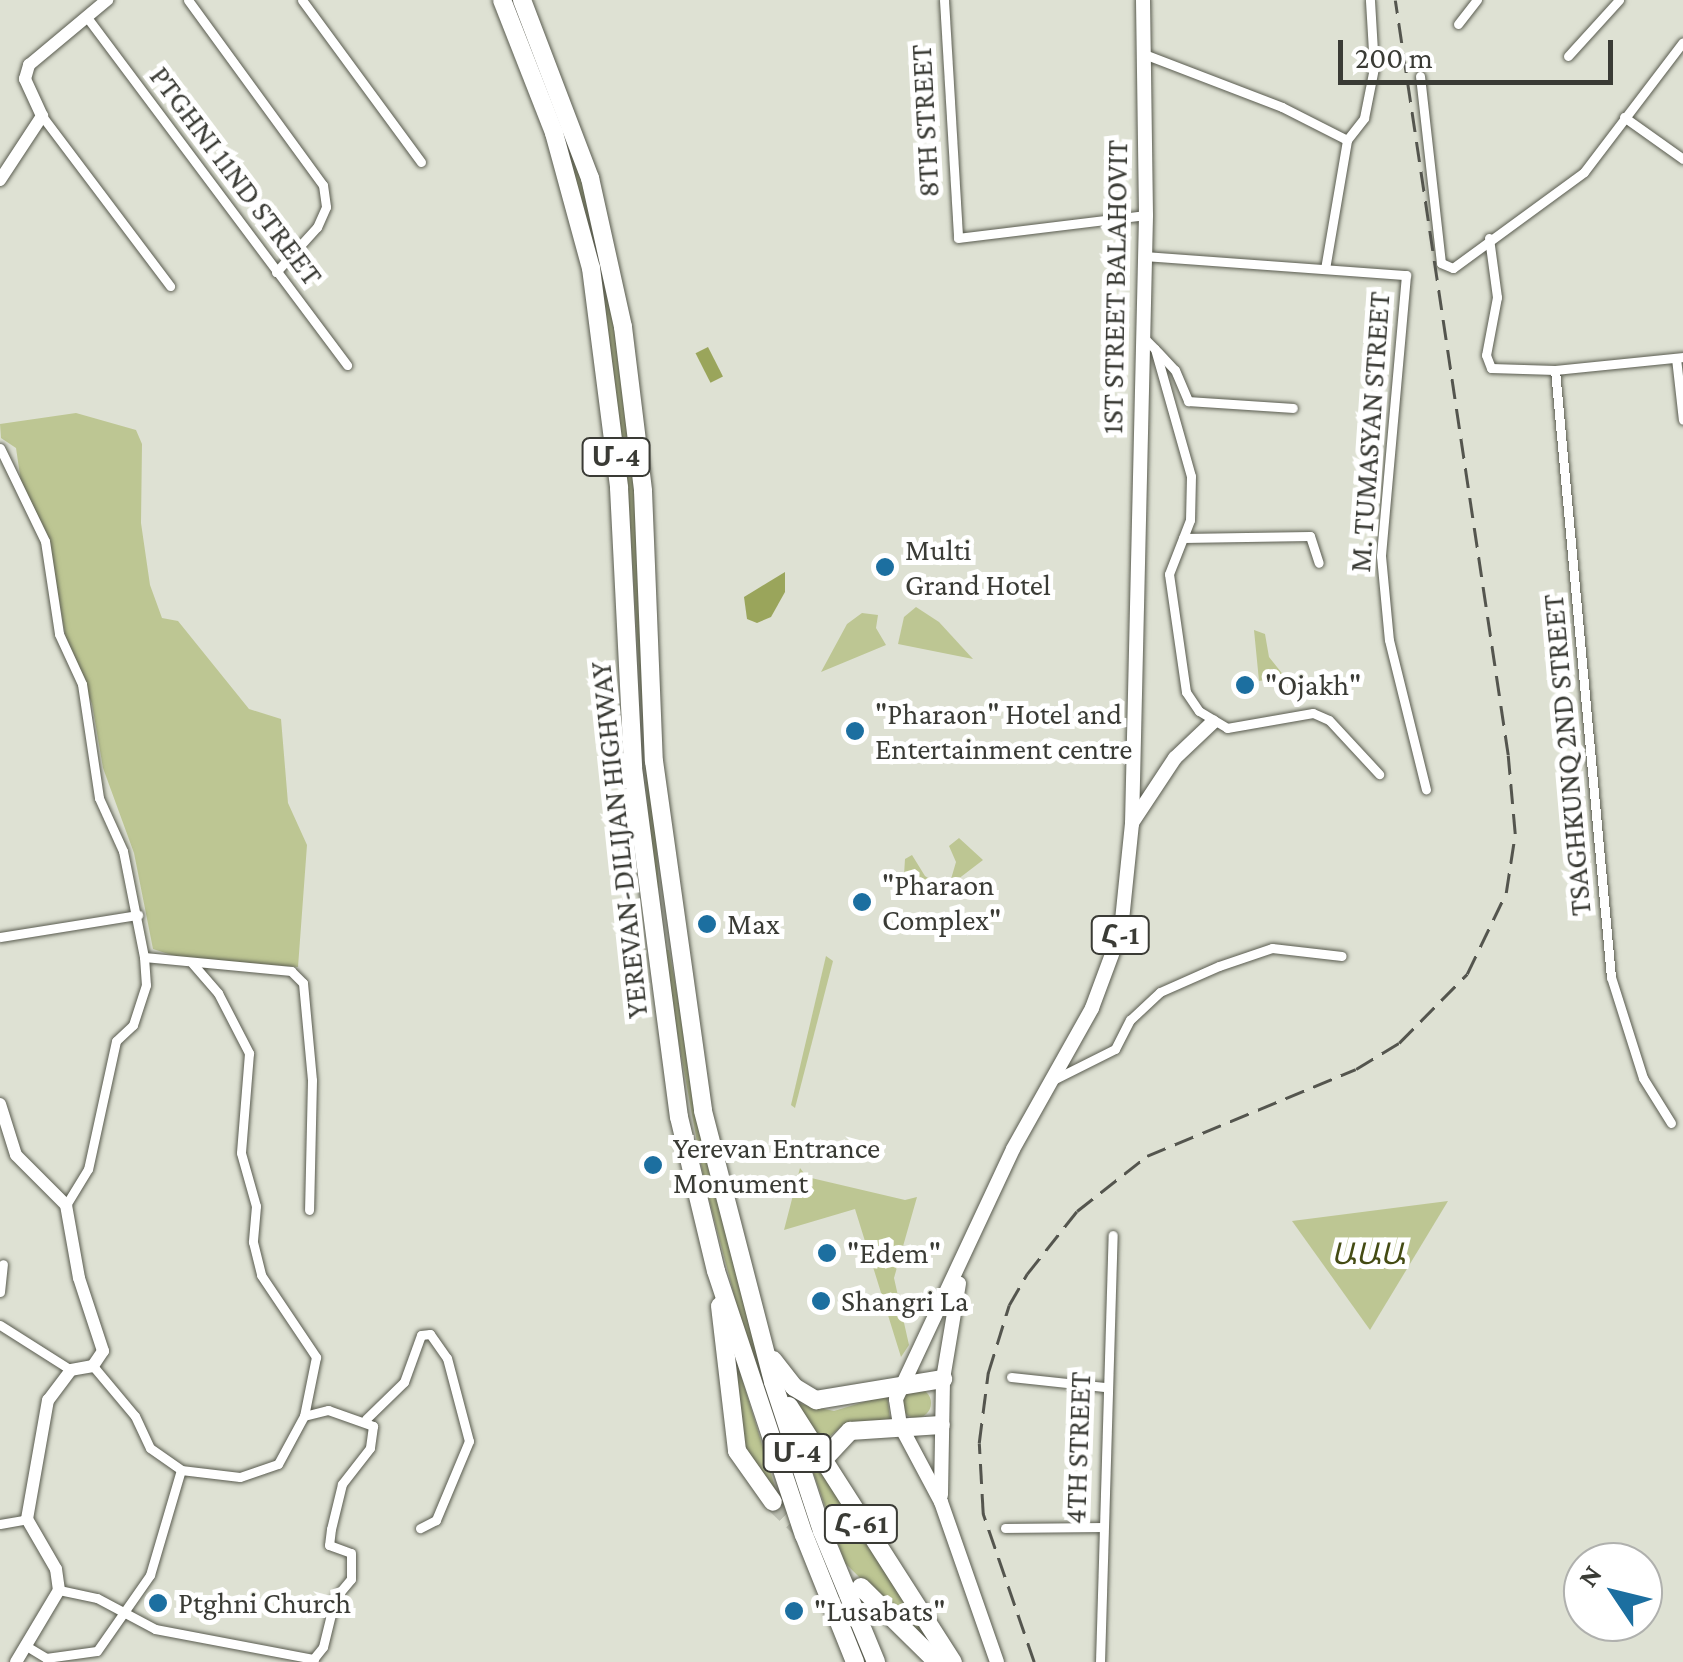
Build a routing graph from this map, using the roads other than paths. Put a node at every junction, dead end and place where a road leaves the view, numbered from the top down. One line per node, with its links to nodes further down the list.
1 (107, 0): 11 (street)
2 (188, 0): 27 (street)
3 (302, 0): 21 (street)
4 (502, 0): 56 (highway, YEREVAN-DILIJAN HIGHWAY / Մ-4)
5 (522, 0): 59 (highway, YEREVAN-DILIJAN HIGHWAY / Մ-4)
6 (944, 0): 23 (street, 8TH STREET)
7 (1143, 0): 14 (main road, 1ST STREET BALAHOVIT / Հ-1)
8 (1370, 0): 19 (street)
9 (1477, 0): 12 (street)
10 (1620, 0): 15 (street)
11 (86, 16): 17 (street); 27 (street, PTGHNI 11ND STREET)
12 (1458, 24)
13 (1683, 42): 18 (street)
14 (1144, 54): 19 (street); 23 (main road, 1ST STREET BALAHOVIT / Հ-1)
15 (1568, 56)
16 (1420, 76): 24 (street)
17 (42, 116): 22 (street); 28 (street)
18 (1624, 117): 20 (street); 24 (street)
19 (1347, 140): 26 (street)
20 (1683, 159)
21 (421, 162)
22 (0, 180)
23 (1146, 215): 25 (main road, 1ST STREET BALAHOVIT / Հ-1)
24 (1489, 238): 33 (street)
25 (1145, 256): 26 (street, M. TUMASYAN STREET); 29 (main road, 1ST STREET BALAHOVIT / Հ-1)
26 (1325, 269): 41 (street, M. TUMASYAN STREET)
27 (276, 272): 32 (street, PTGHNI 11ND STREET)
28 (170, 286)
29 (1142, 336): 30 (street); 42 (main road, 1ST STREET BALAHOVIT / Հ-1)
30 (1156, 349): 34 (street); 37 (street)
31 (1679, 357): 33 (street); 35 (street)
32 (347, 365)
33 (1555, 370): 50 (street, TSAGHKUNQ 2ND STREET)
34 (1293, 408)
35 (1683, 420)
36 (0, 448): 43 (street)
37 (1183, 538): 38 (street); 39 (street)
38 (1319, 563)
39 (1213, 722): 40 (street); 42 (main road)
40 (1379, 774)
41 (1426, 790)
42 (1132, 824): 48 (main road, Հ-1)
43 (138, 915): 44 (street); 45 (street)
44 (0, 937)
45 (144, 956): 47 (street); 51 (street)
46 (1342, 956): 48 (street)
47 (192, 962): 52 (street); 67 (street)
48 (1052, 1080): 54 (main road, Հ-1)
49 (0, 1104): 51 (street)
50 (1672, 1123)
51 (66, 1205): 60 (street)
52 (309, 1210)
53 (1112, 1235): 66 (street, 4TH STREET)
54 (964, 1258): 63 (main road, Հ-1); 65 (main road, Հ-1)
55 (3, 1264): 57 (street)
56 (716, 1271): 73 (highway); 88 (highway, YEREVAN-DILIJAN HIGHWAY / Մ-4)
57 (0, 1292)
58 (0, 1324): 61 (street)
59 (761, 1335): 64 (highway, YEREVAN-DILIJAN HIGHWAY / Մ-4); 65 (highway)
60 (93, 1366): 61 (street); 72 (street)
61 (71, 1370): 75 (street)
62 (1010, 1377): 66 (street)
63 (943, 1379): 65 (highway); 70 (main road, Հ-1)
64 (774, 1382): 71 (highway, Հ-61); 89 (highway, YEREVAN-DILIJAN HIGHWAY / Մ-4)
65 (899, 1386): 69 (main road, Հ-1)
66 (1104, 1387): 77 (street, 4TH STREET)
67 (304, 1416): 68 (street); 72 (street)
68 (366, 1419): 78 (street); 85 (street)
69 (900, 1425): 70 (highway); 71 (highway); 74 (main road, Հ-1)
70 (940, 1425): 74 (main road, Հ-1)
71 (823, 1460): 91 (highway, Հ-61)
72 (181, 1470): 82 (street)
73 (773, 1502)
74 (941, 1502): 92 (main road, Հ-1)
75 (27, 1519): 76 (street); 81 (street)
76 (0, 1524)
77 (1100, 1527): 79 (street); 93 (street, 4TH STREET)
78 (420, 1528)
79 (1005, 1528)
80 (862, 1587): 90 (highway, Հ-61)
81 (59, 1590): 82 (street); 83 (street)
82 (126, 1617): 84 (street); 85 (street)
83 (28, 1647): 84 (street); 86 (street)
84 (97, 1650): 87 (street)
85 (314, 1660)
86 (16, 1662)
87 (106, 1662)
88 (855, 1662)
89 (876, 1662)
90 (937, 1662)
91 (952, 1662)
92 (997, 1662)
93 (1100, 1662)

